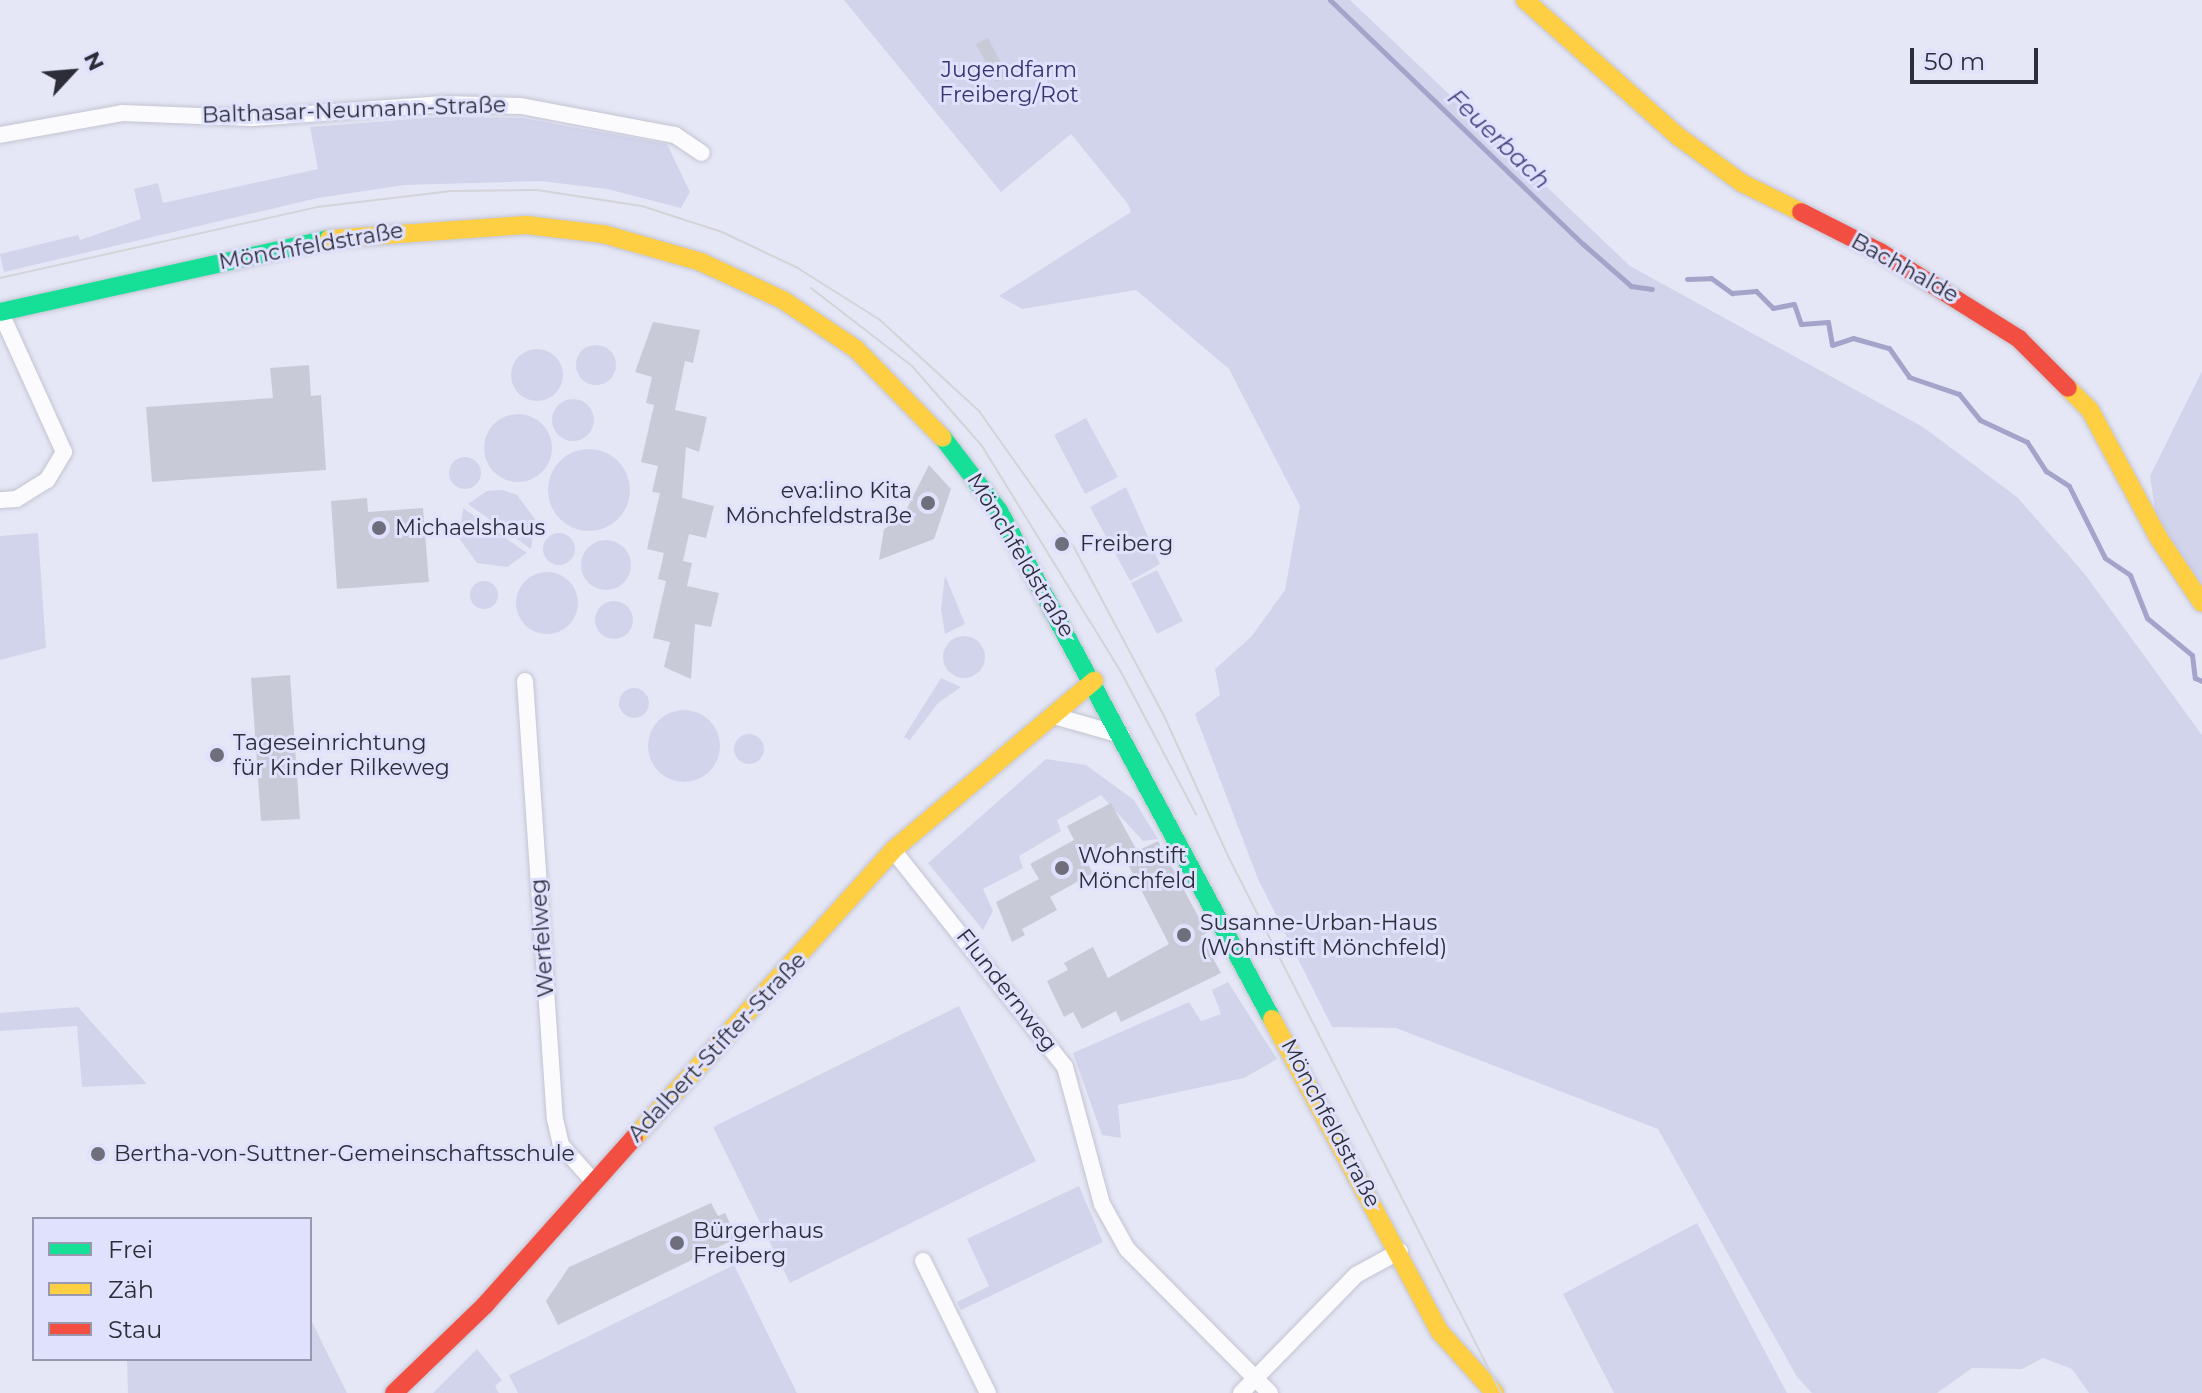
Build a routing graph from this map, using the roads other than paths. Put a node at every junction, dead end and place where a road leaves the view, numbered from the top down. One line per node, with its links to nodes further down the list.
1 (1527, 4): 6 (main road, Bachhalde)
2 (0, 135): 3 (street, Balthasar-Neumann-Straße)
3 (702, 153)
4 (0, 311): 5 (street); 8 (main road, Mönchfeldstraße)
5 (0, 500)
6 (2202, 603)
7 (525, 681): 12 (street, Werfelweg)
8 (1094, 681): 9 (main road, Adalbert-Stifter-Straße); 10 (main road, Mönchfeldstraße)
9 (1054, 716): 10 (street); 11 (main road, Adalbert-Stifter-Straße)
10 (1122, 736): 13 (main road, Mönchfeldstraße)
11 (893, 850): 12 (main road, Adalbert-Stifter-Straße); 15 (street, Flundernweg)
12 (594, 1182): 16 (main road, Adalbert-Stifter-Straße)
13 (1400, 1251): 15 (street); 20 (main road, Mönchfeldstraße)
14 (923, 1261): 17 (street)
15 (1253, 1374): 18 (street); 19 (street, Flundernweg)
16 (394, 1393)
17 (988, 1393)
18 (1241, 1393)
19 (1270, 1393)
20 (1495, 1393)

